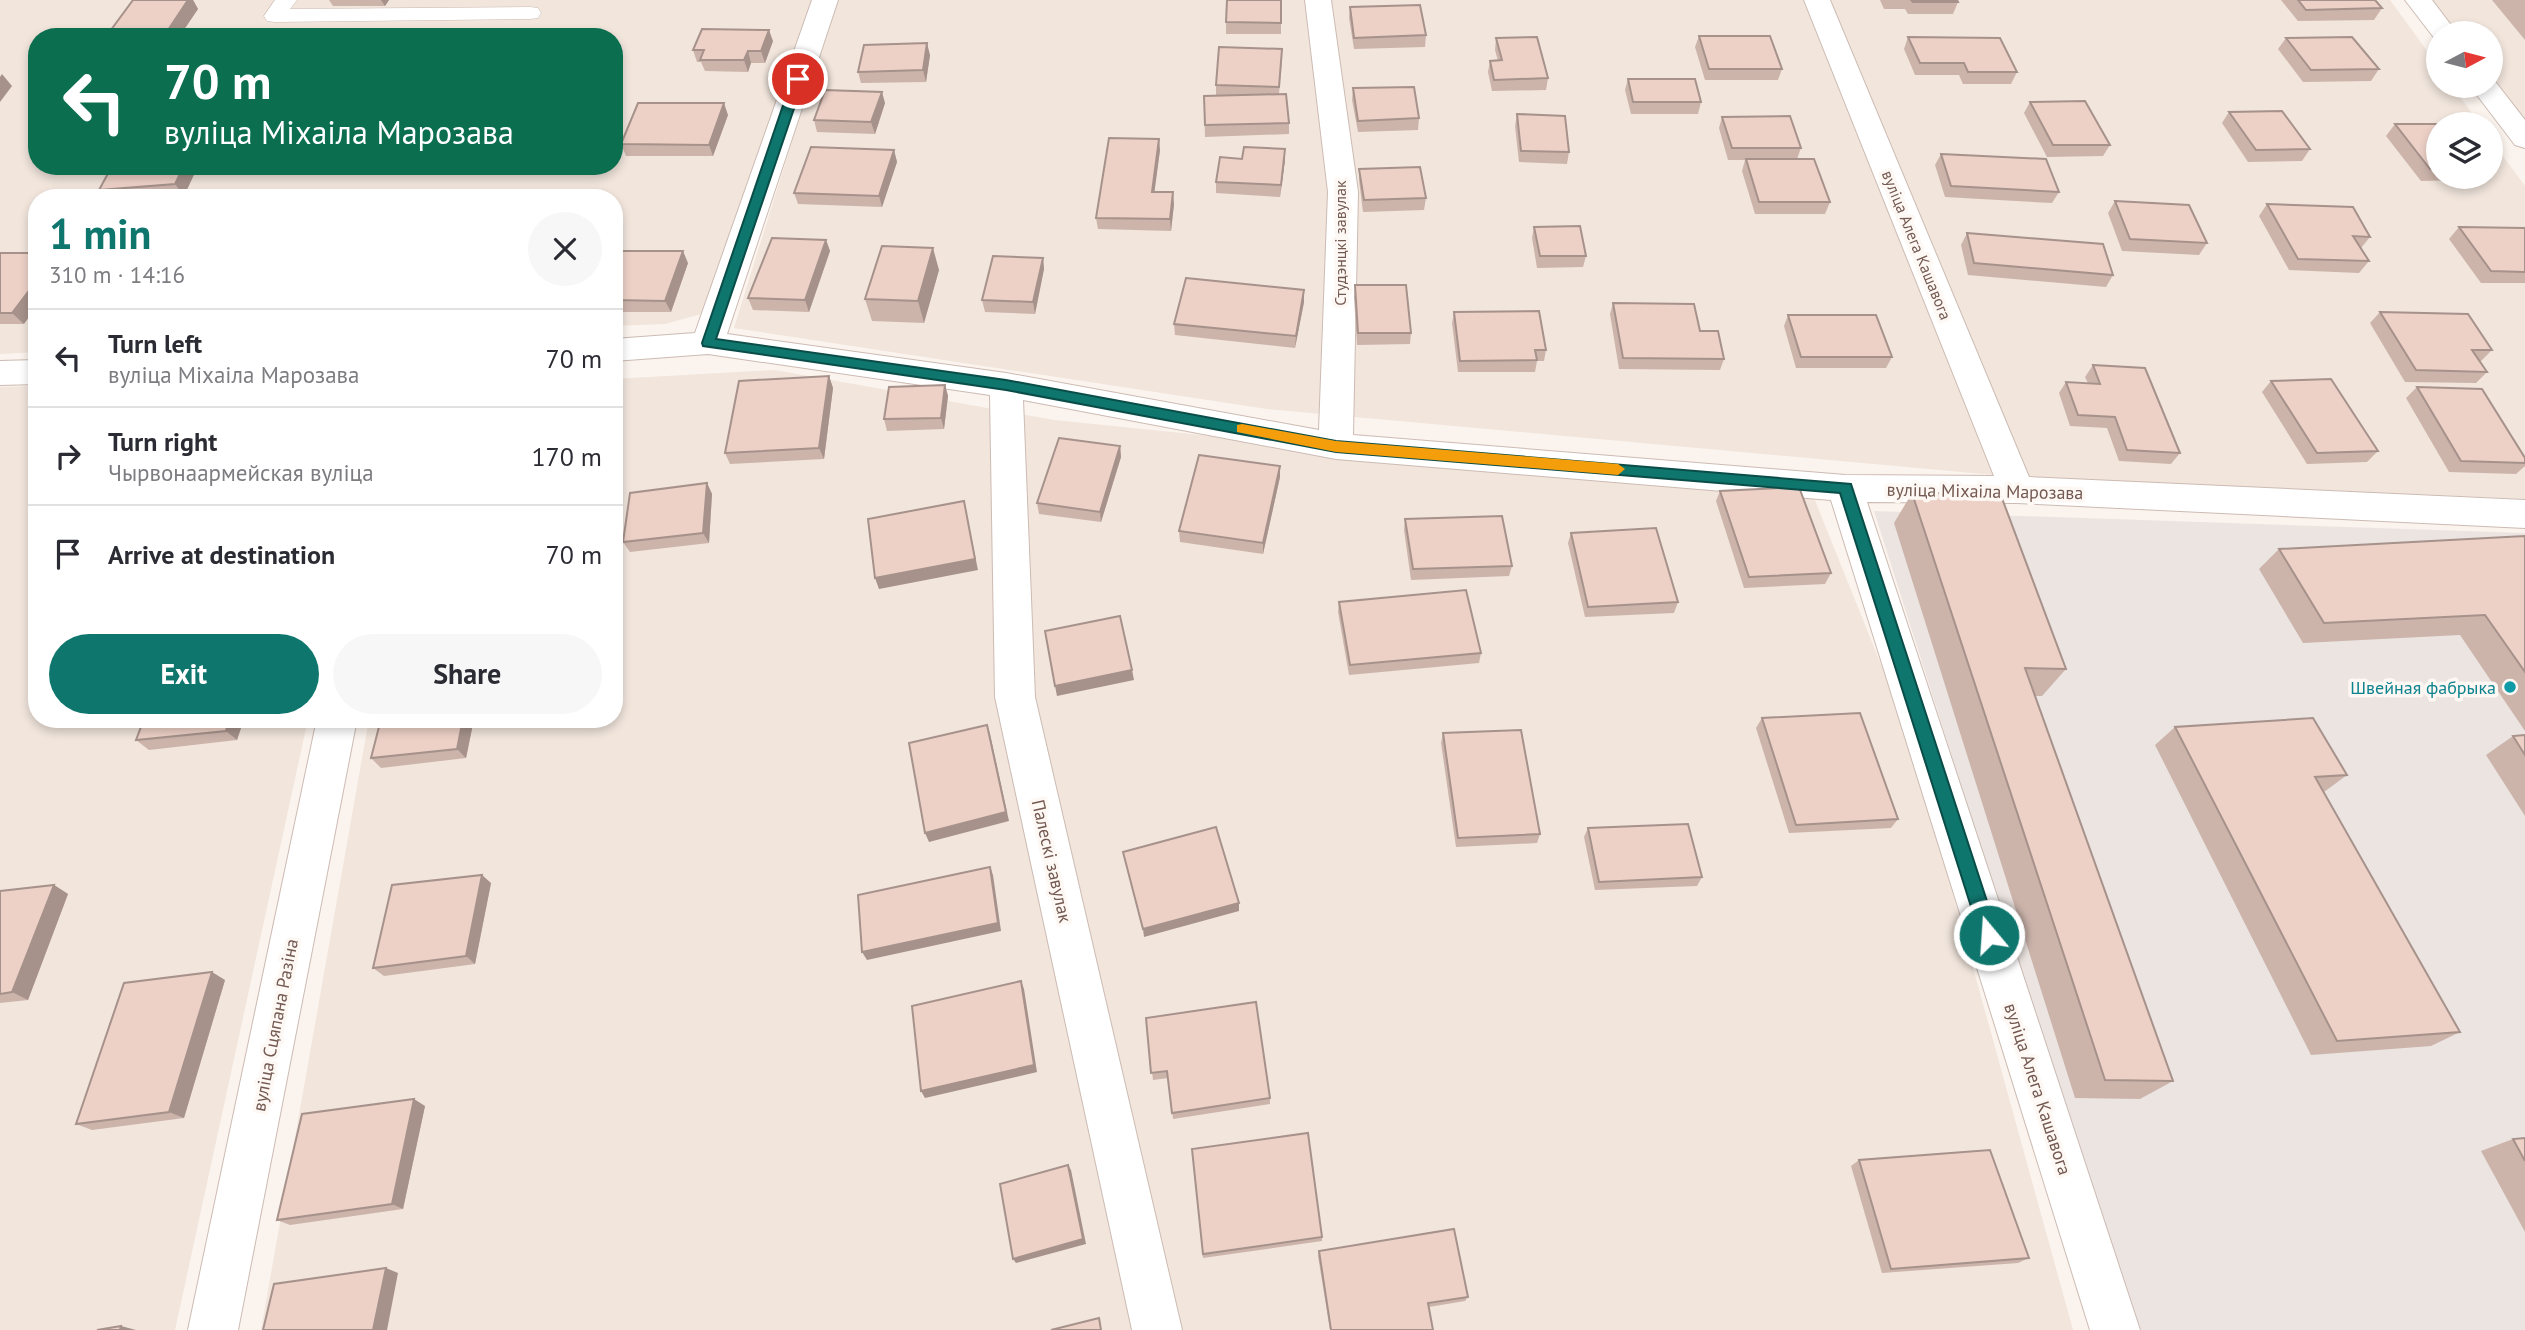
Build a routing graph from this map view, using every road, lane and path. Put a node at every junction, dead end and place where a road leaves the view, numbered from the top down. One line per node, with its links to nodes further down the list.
1 (286, 0): 6 (lane)
2 (825, 0): 10 (street)
3 (1318, 0): 15 (street, Студэнцкі завулак)
4 (1817, 0): 17 (street, вуліца Алега Кашавога)
5 (2418, 0): 7 (street)
6 (530, 13)
7 (2435, 21)
8 (2493, 98): 9 (street)
9 (2525, 139)
10 (708, 343): 11 (street, вуліца Міхаіла Марозава); 14 (street, вуліца Міхаіла Марозава)
11 (623, 348)
12 (28, 372): 13 (street)
13 (0, 373)
14 (1006, 385): 15 (street, вуліца Міхаіла Марозава); 21 (street, Палескі завулак)
15 (1336, 446): 16 (street, вуліца Міхаіла Марозава)
16 (1845, 488): 17 (street, вуліца Міхаіла Марозава); 22 (street, вуліца Алега Кашавога)
17 (2017, 490): 18 (street, вуліца Міхаіла Марозава)
18 (2525, 514)
19 (335, 728): 20 (street, вуліца Сцяпана Разіна)
20 (213, 1330)
21 (1157, 1330)
22 (2115, 1330)

